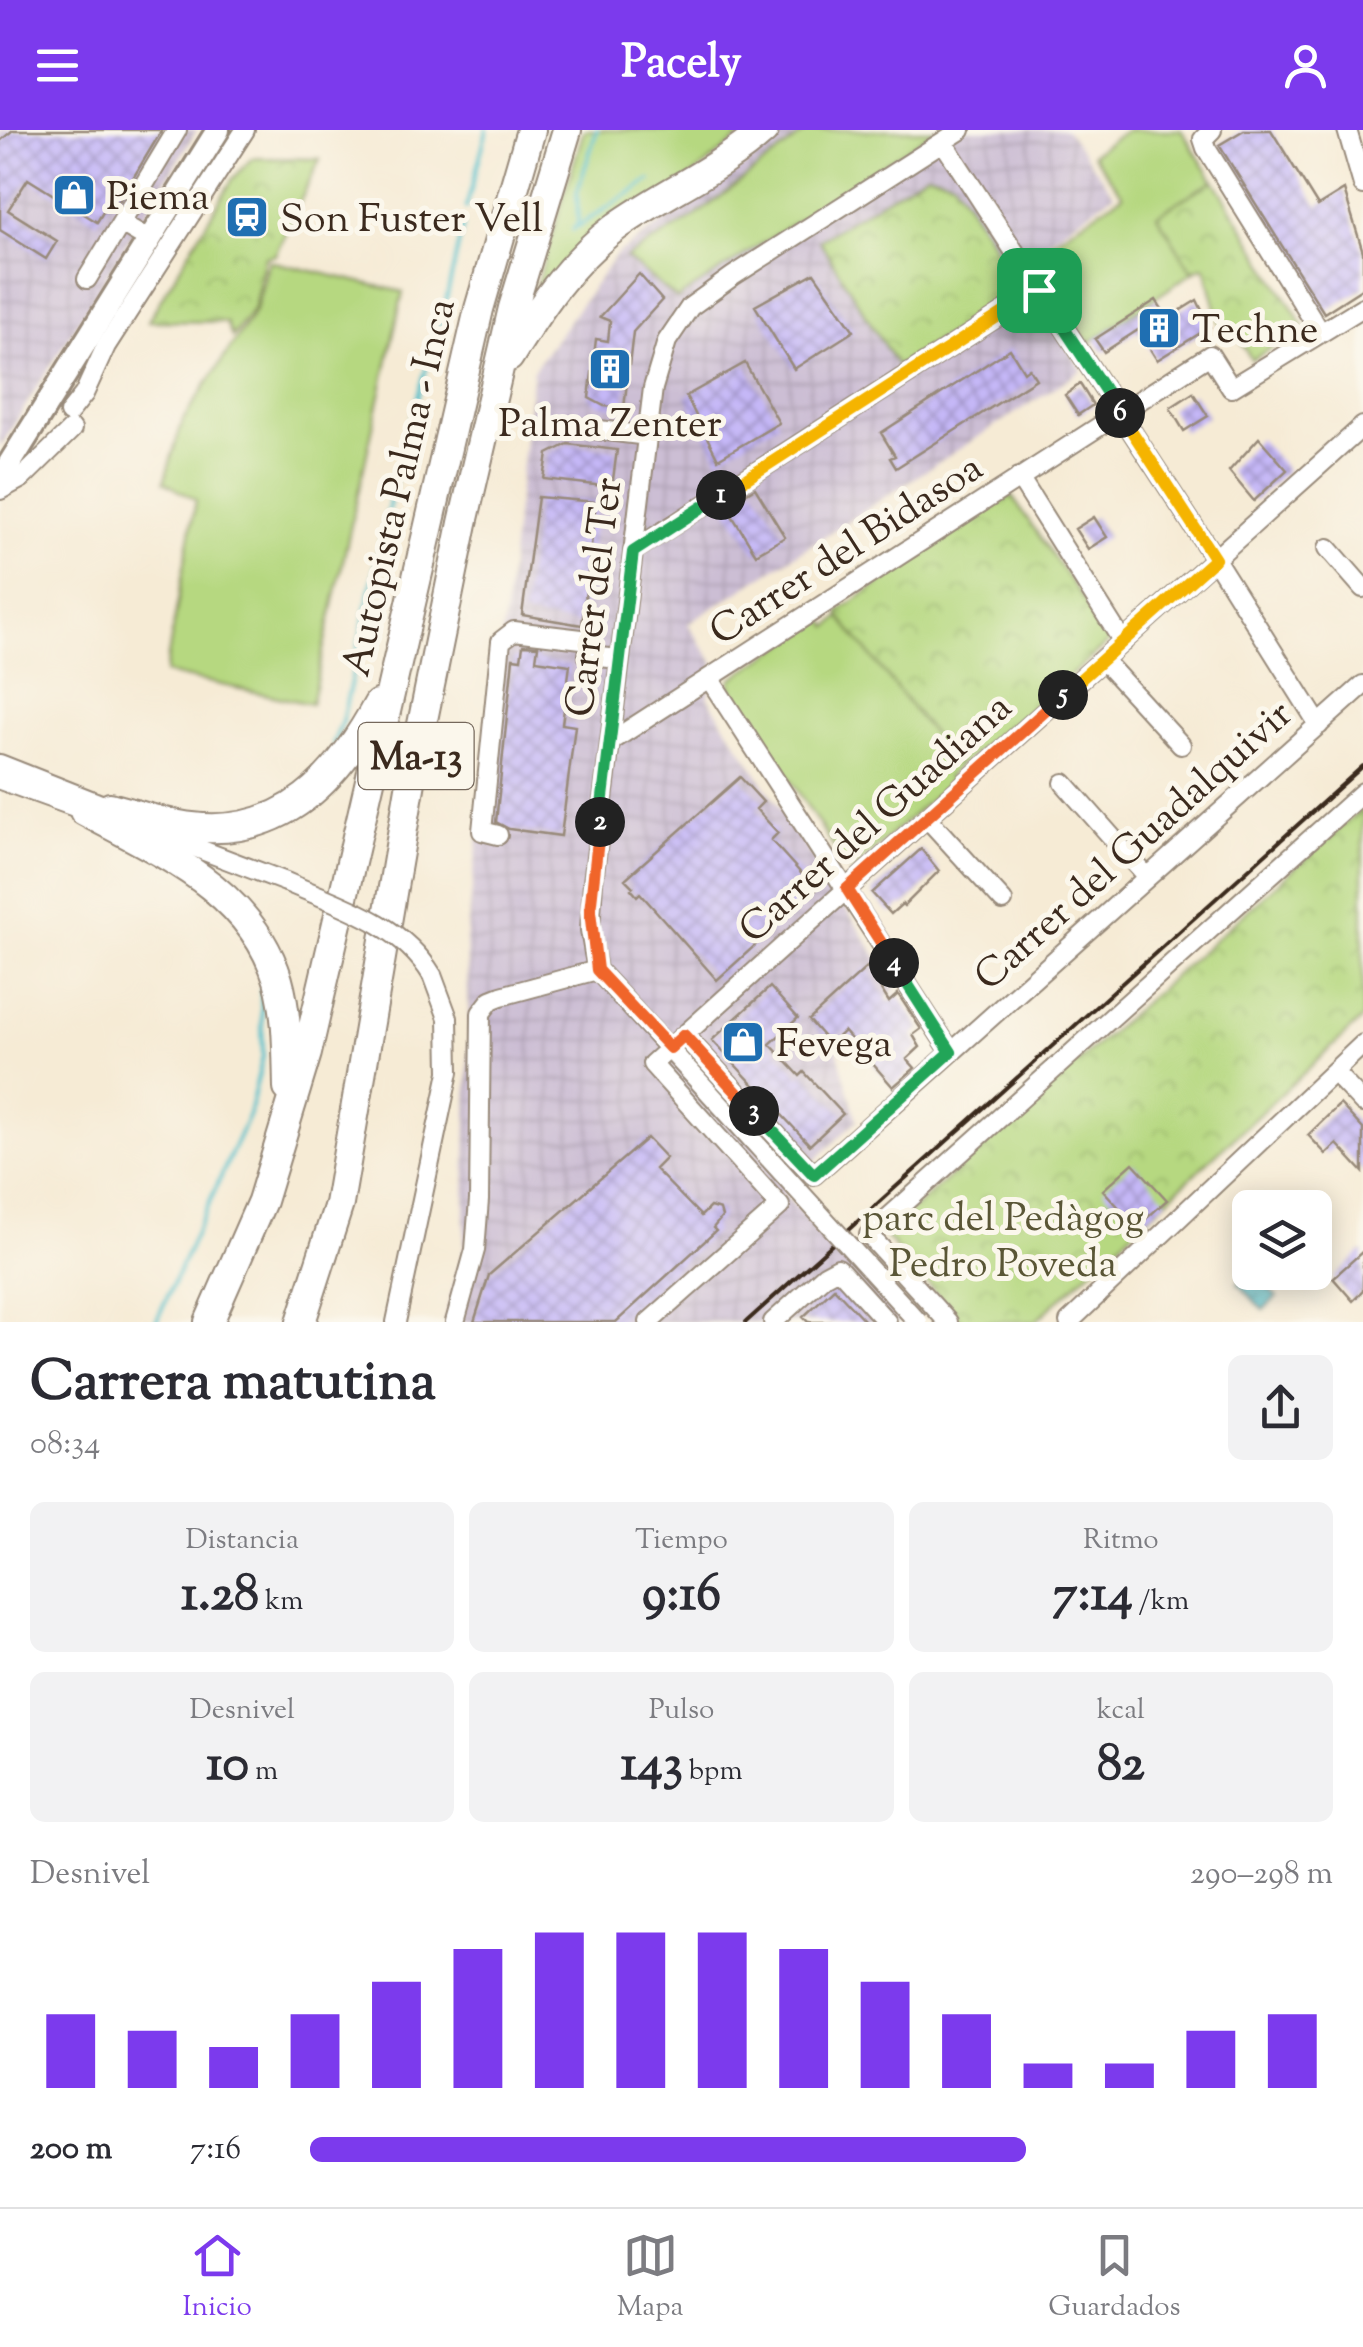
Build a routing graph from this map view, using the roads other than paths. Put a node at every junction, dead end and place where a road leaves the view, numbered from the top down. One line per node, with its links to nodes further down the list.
1 (177, 130): 11 (street)
2 (245, 130): 25 (street)
3 (532, 130): 37 (highway, Autopista Palma - Inca / Ma-13)
4 (568, 130): 20 (highway, Autopista Palma - Inca / Ma-13)
5 (764, 130): 20 (highway)
6 (962, 130): 10 (street, Carrer del Ter)
7 (1212, 130): 19 (street)
8 (1346, 130): 13 (street)
9 (210, 133): 12 (main road)
10 (943, 142): 17 (street); 26 (street, Carrer del Ter)
11 (160, 157): 12 (street); 14 (street)
12 (190, 175): 15 (main road)
13 (1363, 185)
14 (121, 222): 15 (street); 16 (street)
15 (150, 240): 21 (main road)
16 (86, 279)
17 (1039, 290): 22 (street); 31 (street)
18 (1363, 306): 19 (street)
19 (1321, 332): 22 (street, Carrer del Bidasoa)
20 (498, 375): 61 (highway, Autopista Palma - Inca / Ma-13)
21 (60, 382): 25 (street); 28 (main road)
22 (1119, 412): 27 (street, Carrer del Bidasoa); 32 (street)
23 (574, 426): 26 (street)
24 (1363, 426): 32 (street)
25 (72, 427): 29 (street)
26 (648, 436): 31 (street, Carrer del Ter)
27 (1018, 477): 34 (street); 38 (street, Carrer del Bidasoa)
28 (0, 479)
29 (0, 490)
30 (1328, 548): 33 (street)
31 (633, 552): 35 (street, Carrer del Ter)
32 (1215, 559): 34 (street, Carrer del Guadiana); 40 (street)
33 (1363, 588)
34 (1123, 642): 36 (street, Carrer del Guadiana)
35 (620, 659): 41 (street, Carrer del Ter); 49 (street)
36 (1103, 660): 42 (street); 48 (street, Carrer del Guadiana)
37 (395, 672): 47 (highway); 60 (highway, Autopista Palma - Inca / Ma-13)
38 (709, 678): 41 (street, Carrer del Bidasoa); 51 (street)
39 (1363, 685): 40 (street, Carrer del Guadalquivir)
40 (1319, 726): 50 (street, Carrer del Guadalquivir)
41 (610, 742): 53 (street, Carrer del Ter)
42 (1181, 745)
43 (0, 764): 47 (street)
44 (0, 780): 47 (street)
45 (1064, 783): 50 (street)
46 (1363, 792): 71 (street)
47 (97, 809): 60 (highway); 65 (street, bridge)
48 (926, 818): 51 (street, Carrer del Guadiana); 52 (street)
49 (498, 835)
50 (1147, 877): 57 (street, Carrer del Guadalquivir)
51 (847, 889): 54 (street, Carrer del Guadiana); 57 (street)
52 (1004, 901)
53 (597, 970): 56 (street); 66 (street)
54 (684, 1035): 56 (street, Carrer del Guadiana); 57 (street, Carrer del Guadalquivir)
55 (1363, 1044): 58 (street)
56 (670, 1048): 67 (street, Carrer del Guadiana); 70 (street, bridge)
57 (951, 1052)
58 (1334, 1072): 59 (street); 72 (street)
59 (1363, 1103)
60 (288, 1120): 62 (highway, Autopista Palma - Inca / Ma-13)
61 (332, 1232): 63 (highway, Autopista Palma - Inca / Ma-13); 64 (highway)
62 (209, 1322)
63 (301, 1322)
64 (320, 1322)
65 (396, 1322)
66 (455, 1322)
67 (648, 1322)
68 (772, 1322): 69 (street)
69 (887, 1322)
70 (918, 1322)
71 (948, 1322)
72 (1070, 1322)

